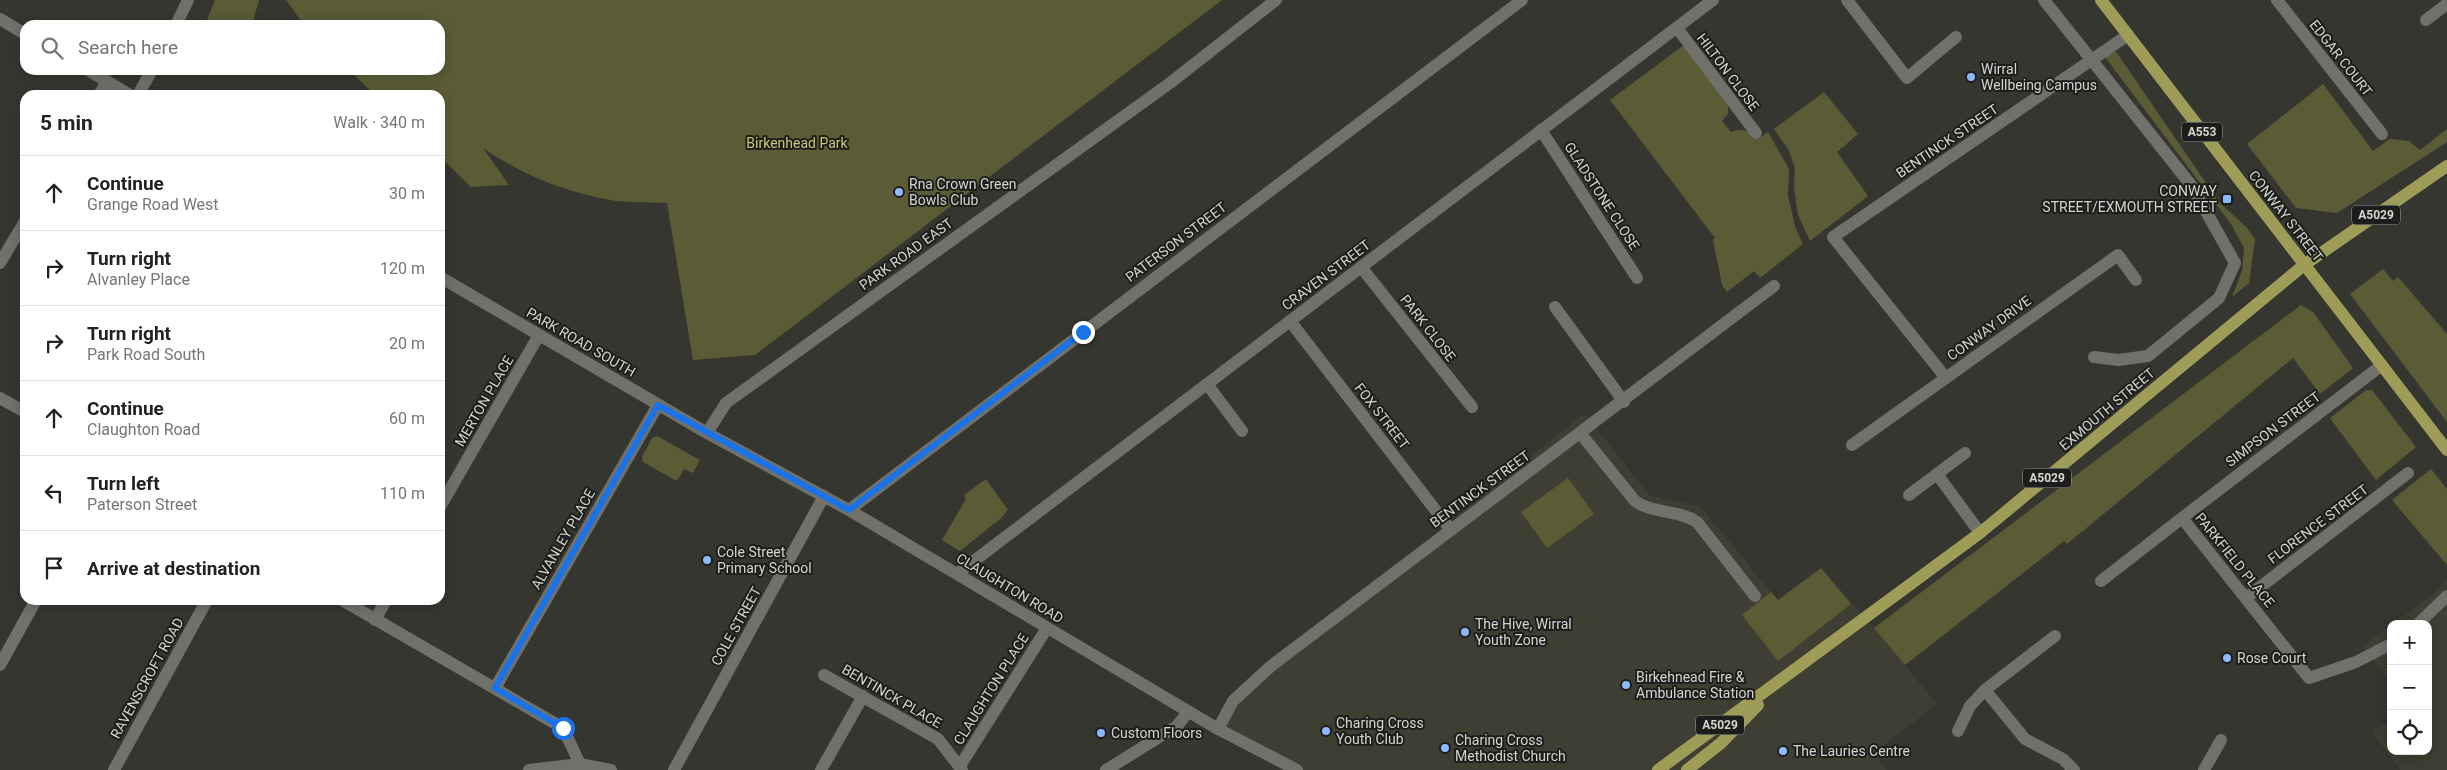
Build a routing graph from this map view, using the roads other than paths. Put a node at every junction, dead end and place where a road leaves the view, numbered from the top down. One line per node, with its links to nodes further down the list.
1 (188, 0): 11 (street)
2 (1276, 0): 49 (street, PARK ROAD EAST)
3 (1522, 0): 59 (street, PATERSON STREET)
4 (1713, 0): 13 (street, CRAVEN STREET)
5 (1847, 0): 16 (street)
6 (2044, 0): 17 (street)
7 (2100, 0): 15 (main road, CONWAY STREET / A553)
8 (2277, 0): 26 (street, EDGAR COURT)
9 (2447, 4): 12 (street)
10 (0, 19): 14 (street)
11 (178, 20)
12 (2426, 20)
13 (1677, 28): 24 (street, CRAVEN STREET); 25 (street, HILTON CLOSE)
14 (20, 31)
15 (2128, 35): 17 (street, BENTINCK STREET); 30 (main road, CONWAY STREET / A553)
16 (1956, 37)
17 (2091, 61): 39 (street); 41 (street, BENTINCK STREET)
18 (97, 75): 20 (street)
19 (149, 75): 23 (street)
20 (107, 81): 21 (street); 22 (street)
21 (102, 90)
22 (122, 90)
23 (141, 90)
24 (1541, 130): 31 (street, CRAVEN STREET); 32 (street, GLADSTONE CLOSE)
25 (1756, 133)
26 (2382, 134)
27 (2447, 166): 30 (main road, A5029)
28 (20, 229): 29 (street)
29 (0, 263)
30 (2304, 264): 40 (main road, CONWAY STREET / A553); 62 (main road, EXMOUTH STREET / A5029)
31 (1361, 267): 37 (street, CRAVEN STREET); 46 (street, PARK CLOSE)
32 (1637, 278)
33 (445, 280): 38 (street, PARK ROAD SOUTH)
34 (2136, 280): 41 (street, CONWAY DRIVE)
35 (1774, 286): 44 (street, BENTINCK STREET)
36 (1555, 307): 44 (street)
37 (1290, 321): 42 (street, CRAVEN STREET); 61 (street, FOX STREET)
38 (539, 335): 45 (street, PARK ROAD SOUTH); 58 (street, MERTON PLACE)
39 (2094, 358)
40 (2382, 365): 52 (main road, CONWAY STREET / A553); 60 (street, SIMPSON STREET)
41 (1946, 378): 51 (street, CONWAY DRIVE)
42 (1207, 384): 48 (street); 63 (street, CRAVEN STREET)
43 (0, 398): 47 (street)
44 (1624, 402): 50 (street, BENTINCK STREET)
45 (658, 405): 49 (street, PARK ROAD SOUTH); 80 (street, ALVANLEY PLACE)
46 (1472, 407)
47 (20, 409)
48 (1242, 431)
49 (707, 433): 57 (street, CLAUGHTON ROAD)
50 (1580, 433): 61 (street, BENTINCK STREET); 65 (street)
51 (1852, 444)
52 (2447, 450)
53 (1965, 453): 55 (street)
54 (2408, 473): 67 (street, FLORENCE STREET)
55 (1938, 474): 56 (street); 62 (street)
56 (1909, 495)
57 (824, 496): 59 (street, CLAUGHTON ROAD); 93 (street, COLE STREET)
58 (445, 498)
59 (849, 510): 63 (street, CLAUGHTON ROAD)
60 (2182, 518): 64 (street, PARKFIELD PLACE); 67 (street, PARKFIELD PLACE)
61 (1450, 530): 84 (street, BENTINCK STREET)
62 (1980, 533): 79 (main road, EXMOUTH STREET / A5029)
63 (958, 574): 74 (street, CLAUGHTON ROAD)
64 (2101, 581)
65 (1755, 596)
66 (2447, 596): 73 (street)
67 (2246, 598): 76 (street, PARKFIELD PLACE)
68 (33, 605): 77 (street)
69 (204, 605): 90 (street, RAVENSCROFT ROAD)
70 (350, 605): 72 (street)
71 (383, 605): 72 (street)
72 (375, 620): 80 (street)
73 (2422, 620)
74 (1048, 628): 83 (street, CLAUGHTON ROAD); 88 (street, CLAUGHTON PLACE)
75 (2055, 636): 81 (street)
76 (2387, 646)
77 (0, 665)
78 (824, 675): 82 (street, BENTINCK PLACE)
79 (1782, 680): 97 (main road, EXMOUTH STREET / A5029); 98 (main road, EXMOUTH STREET / A5029)
80 (495, 688): 87 (street)
81 (1985, 690): 85 (street); 99 (street)
82 (863, 696): 88 (street, BENTINCK PLACE); 94 (street)
83 (1188, 712): 84 (street, CLAUGHTON ROAD); 95 (street)
84 (1218, 729): 96 (street, CLAUGHTON ROAD)
85 (1958, 731)
86 (2221, 740): 89 (street)
87 (580, 764): 91 (street); 92 (street)
88 (961, 768)
89 (2207, 769)
90 (114, 770)
91 (534, 770)
92 (611, 770)
93 (674, 770)
94 (821, 770)
95 (1106, 770)
96 (1297, 770)
97 (1658, 770)
98 (1687, 770)
99 (2074, 770)

